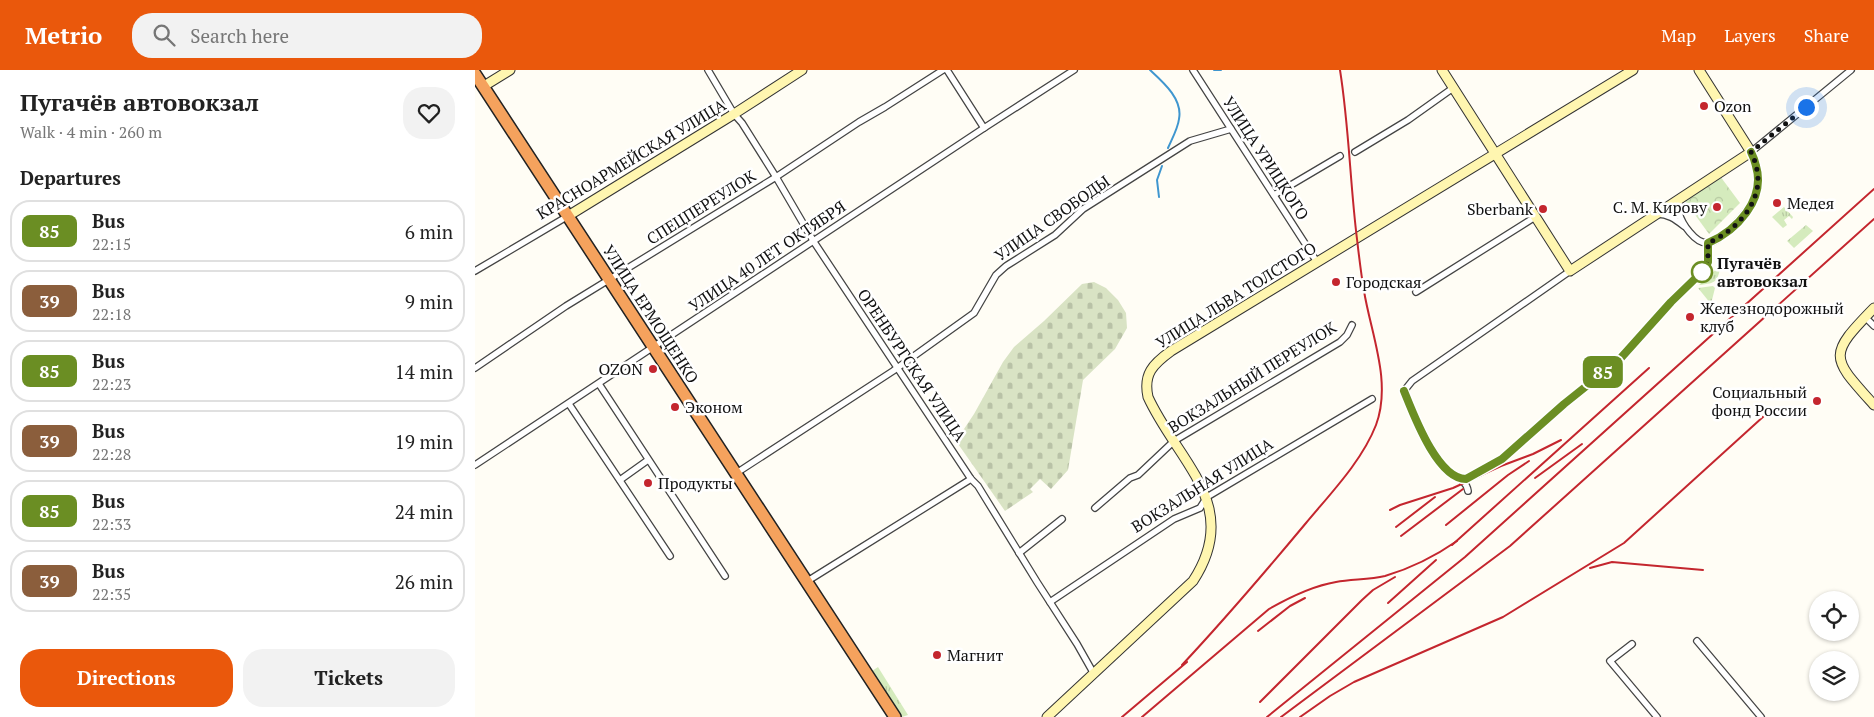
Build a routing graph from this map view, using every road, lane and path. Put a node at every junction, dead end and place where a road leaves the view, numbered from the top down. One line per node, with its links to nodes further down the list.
1 (511, 70): 12 (street)
2 (709, 70): 14 (street, ОРЕНБУРГСКАЯ УЛИЦА)
3 (802, 70): 14 (street, КРАСНОАРМЕЙСКАЯ УЛИЦА)
4 (945, 70): 15 (street); 21 (street, СПЕЦПЕРЕУЛОК)
5 (1074, 70): 15 (street, УЛИЦА 40 ЛЕТ ОКТЯБРЯ)
6 (1193, 70): 16 (street, УЛИЦА УРИЦКОГО)
7 (1442, 70): 13 (street)
8 (1633, 70): 19 (street, УЛИЦА ЛЬВА ТОЛСТОГО)
9 (1699, 70): 18 (street)
10 (1851, 70): 18 (street)
11 (475, 74): 12 (highway, УЛИЦА ЕРМОЩЕНКО)
12 (479, 88): 25 (highway, УЛИЦА ЕРМОЩЕНКО)
13 (1453, 88): 17 (street); 19 (street)
14 (734, 114): 21 (street, ОРЕНБУРГСКАЯ УЛИЦА); 25 (street, КРАСНОАРМЕЙСКАЯ УЛИЦА)
15 (984, 128): 28 (street, УЛИЦА 40 ЛЕТ ОКТЯБРЯ)
16 (1231, 129): 22 (street, УЛИЦА УРИЦКОГО); 40 (street, УЛИЦА СВОБОДЫ)
17 (1355, 152)
18 (1751, 152): 23 (street); 29 (street)
19 (1495, 155): 26 (street); 30 (street, УЛИЦА ЛЬВА ТОЛСТОГО)
20 (1341, 156): 22 (street)
21 (776, 177): 28 (street, ОРЕНБУРГСКАЯ УЛИЦА); 33 (street, СПЕЦПЕРЕУЛОК)
22 (1274, 194): 30 (street, УЛИЦА УРИЦКОГО)
23 (1680, 198): 24 (street); 27 (street)
24 (1654, 215): 27 (street); 32 (street)
25 (568, 216): 31 (street, КРАСНОАРМЕЙСКАЯ УЛИЦА); 33 (highway, УЛИЦА ЕРМОЩЕНКО)
26 (1535, 217): 32 (street); 34 (street)
27 (1685, 226): 29 (street)
28 (814, 242): 39 (street, УЛИЦА 40 ЛЕТ ОКТЯБРЯ); 40 (street, ОРЕНБУРГСКАЯ УЛИЦА)
29 (1708, 243): 51 (street)
30 (1317, 262): 46 (street, УЛИЦА ЛЬВА ТОЛСТОГО)
31 (475, 271)
32 (1570, 271): 51 (street)
33 (609, 280): 39 (highway, УЛИЦА ЕРМОЩЕНКО); 41 (street, СПЕЦПЕРЕУЛОК)
34 (1416, 292)
35 (1874, 308): 36 (street)
36 (1865, 317): 38 (street); 45 (street)
37 (1351, 325): 46 (street, ВОКЗАЛЬНЫЙ ПЕРЕУЛОК)
38 (1874, 326)
39 (653, 348): 42 (street, УЛИЦА 40 ЛЕТ ОКТЯБРЯ); 49 (highway, УЛИЦА ЕРМОЩЕНКО)
40 (897, 366): 49 (street, УЛИЦА СВОБОДЫ); 50 (street, ОРЕНБУРГСКАЯ УЛИЦА)
41 (475, 368)
42 (599, 384): 44 (street, УЛИЦА 40 ЛЕТ ОКТЯБРЯ); 47 (street)
43 (1372, 399): 54 (street, ВОКЗАЛЬНАЯ УЛИЦА)
44 (569, 404): 48 (street, УЛИЦА 40 ЛЕТ ОКТЯБРЯ); 52 (street)
45 (1874, 405)
46 (1174, 441): 54 (street, УЛИЦА ЛЬВА ТОЛСТОГО); 55 (street, ВОКЗАЛЬНЫЙ ПЕРЕУЛОК)
47 (649, 460): 52 (street); 59 (street)
48 (475, 465)
49 (735, 474): 60 (highway, УЛИЦА ЕРМОЩЕНКО)
50 (971, 479): 57 (street, ОРЕНБУРГСКАЯ УЛИЦА); 60 (street)
51 (1461, 479): 53 (street)
52 (620, 480): 58 (street)
53 (1468, 491)
54 (1207, 497): 61 (street, ВОКЗАЛЬНАЯ УЛИЦА); 64 (street, УЛИЦА ЛЬВА ТОЛСТОГО)
55 (1095, 508)
56 (1062, 519): 57 (street)
57 (1019, 553): 61 (street, ОРЕНБУРГСКАЯ УЛИЦА)
58 (670, 556)
59 (725, 576)
60 (805, 582): 65 (highway, УЛИЦА ЕРМОЩЕНКО)
61 (1050, 602): 64 (street, ОРЕНБУРГСКАЯ УЛИЦА)
62 (1697, 641): 68 (street)
63 (1632, 644): 67 (street)
64 (1094, 674): 66 (street, УЛИЦА ЛЬВА ТОЛСТОГО)
65 (895, 717)
66 (1047, 717)
67 (1657, 717)
68 (1761, 717)

